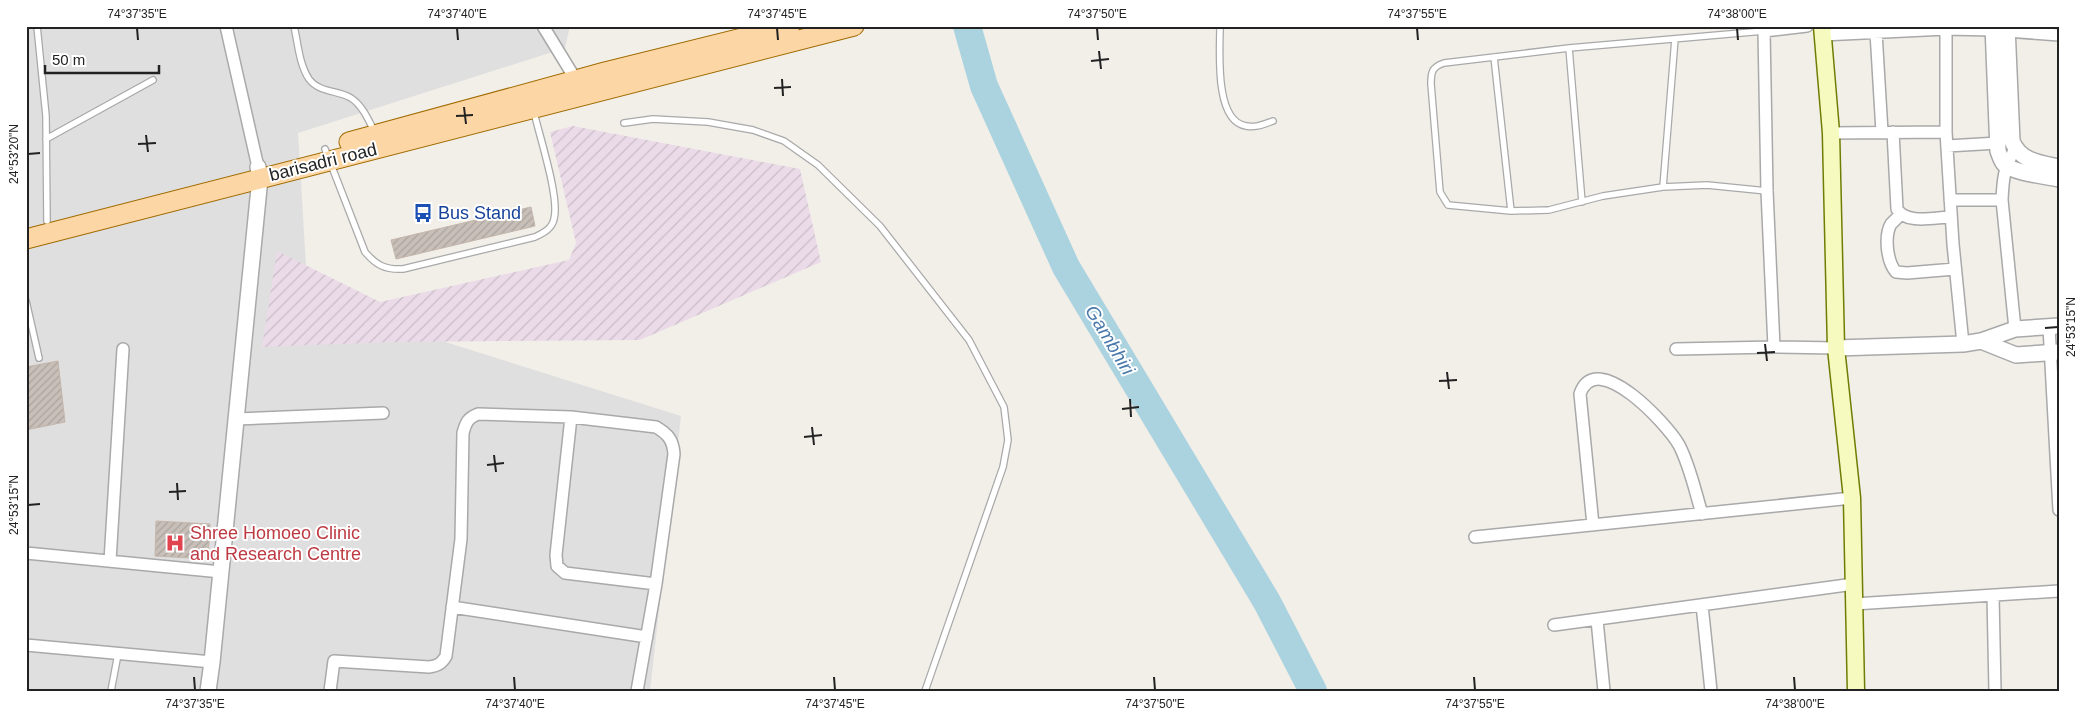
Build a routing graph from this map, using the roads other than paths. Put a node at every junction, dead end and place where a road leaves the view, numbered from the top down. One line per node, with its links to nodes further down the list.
1 (37, 26): 26 (lane)
2 (226, 26): 34 (street)
3 (294, 26): 27 (lane)
4 (543, 26): 19 (street)
5 (790, 26): 19 (main road, barisadri road)
6 (854, 26): 20 (main road, barisadri road)
7 (1220, 26): 21 (lane)
8 (1808, 26): 12 (street)
9 (2000, 28): 10 (street); 14 (street); 28 (street); 30 (street)
10 (1946, 29): 13 (street); 24 (street)
11 (1823, 30): 13 (street); 25 (main road)
12 (1764, 31): 15 (lane); 37 (street)
13 (1876, 32): 23 (street)
14 (2059, 35)
15 (1675, 39): 16 (lane); 36 (lane)
16 (1570, 48): 17 (lane); 40 (lane)
17 (1494, 57): 41 (lane); 41 (lane)
18 (153, 80): 26 (lane)
19 (576, 80): 20 (main road, barisadri road)
20 (531, 101): 27 (main road, barisadri road); 31 (lane)
21 (1273, 121)
22 (624, 123): 87 (lane)
23 (1888, 132): 24 (street); 25 (street); 42 (street)
24 (1946, 132): 29 (street)
25 (1831, 133): 54 (main road)
26 (46, 139): 44 (lane)
27 (379, 141): 31 (main road, barisadri road)
28 (1998, 143): 29 (street); 32 (street)
29 (1947, 146): 38 (street)
30 (2016, 149): 32 (street); 33 (street)
31 (327, 154): 34 (main road, barisadri road)
32 (2006, 165): 35 (street); 39 (street)
33 (2059, 167)
34 (259, 172): 44 (main road, barisadri road); 46 (main road, barisadri road); 61 (street)
35 (2059, 179)
36 (1663, 187): 37 (lane); 40 (lane)
37 (1767, 191): 53 (street)
38 (1950, 200): 39 (street); 43 (street)
39 (2002, 200): 50 (street)
40 (1582, 202): 41 (lane)
41 (1511, 211)
42 (1900, 215): 43 (street); 47 (street)
43 (1951, 217): 47 (street)
44 (47, 221): 45 (main road, barisadri road)
45 (26, 226)
46 (26, 239)
47 (1955, 269): 52 (street)
48 (26, 301): 58 (lane)
49 (2054, 327): 50 (street); 57 (street)
50 (2015, 329): 51 (street)
51 (1981, 341): 52 (street); 57 (street)
52 (1963, 344): 54 (street)
53 (1774, 347): 54 (street); 56 (street)
54 (1836, 348): 62 (main road)
55 (123, 349): 68 (street)
56 (1676, 349)
57 (2054, 352): 63 (street)
58 (39, 358)
59 (383, 413): 61 (street)
60 (571, 418): 70 (street); 70 (street); 76 (street)
61 (236, 419): 69 (street)
62 (1852, 498): 64 (street); 71 (main road)
63 (2059, 510)
64 (1702, 514): 65 (street); 65 (street)
65 (1593, 525): 66 (street)
66 (1475, 537)
67 (26, 553): 68 (street)
68 (110, 561): 69 (street)
69 (221, 572): 82 (street)
70 (656, 584): 79 (street)
71 (1854, 584): 74 (main road); 75 (street)
72 (2059, 591): 73 (street)
73 (1993, 595): 74 (street); 91 (street)
74 (1854, 604): 90 (main road)
75 (1702, 605): 77 (street); 89 (street)
76 (452, 608): 79 (street); 85 (street)
77 (1597, 620): 78 (street); 88 (street)
78 (1554, 625)
79 (647, 637): 86 (street)
80 (26, 645): 81 (street)
81 (118, 654): 82 (street); 83 (lane)
82 (212, 662): 84 (street)
83 (111, 691)
84 (208, 691)
85 (330, 691)
86 (637, 691)
87 (925, 691)
88 (1604, 691)
89 (1711, 691)
90 (1856, 691)
91 (1995, 691)

